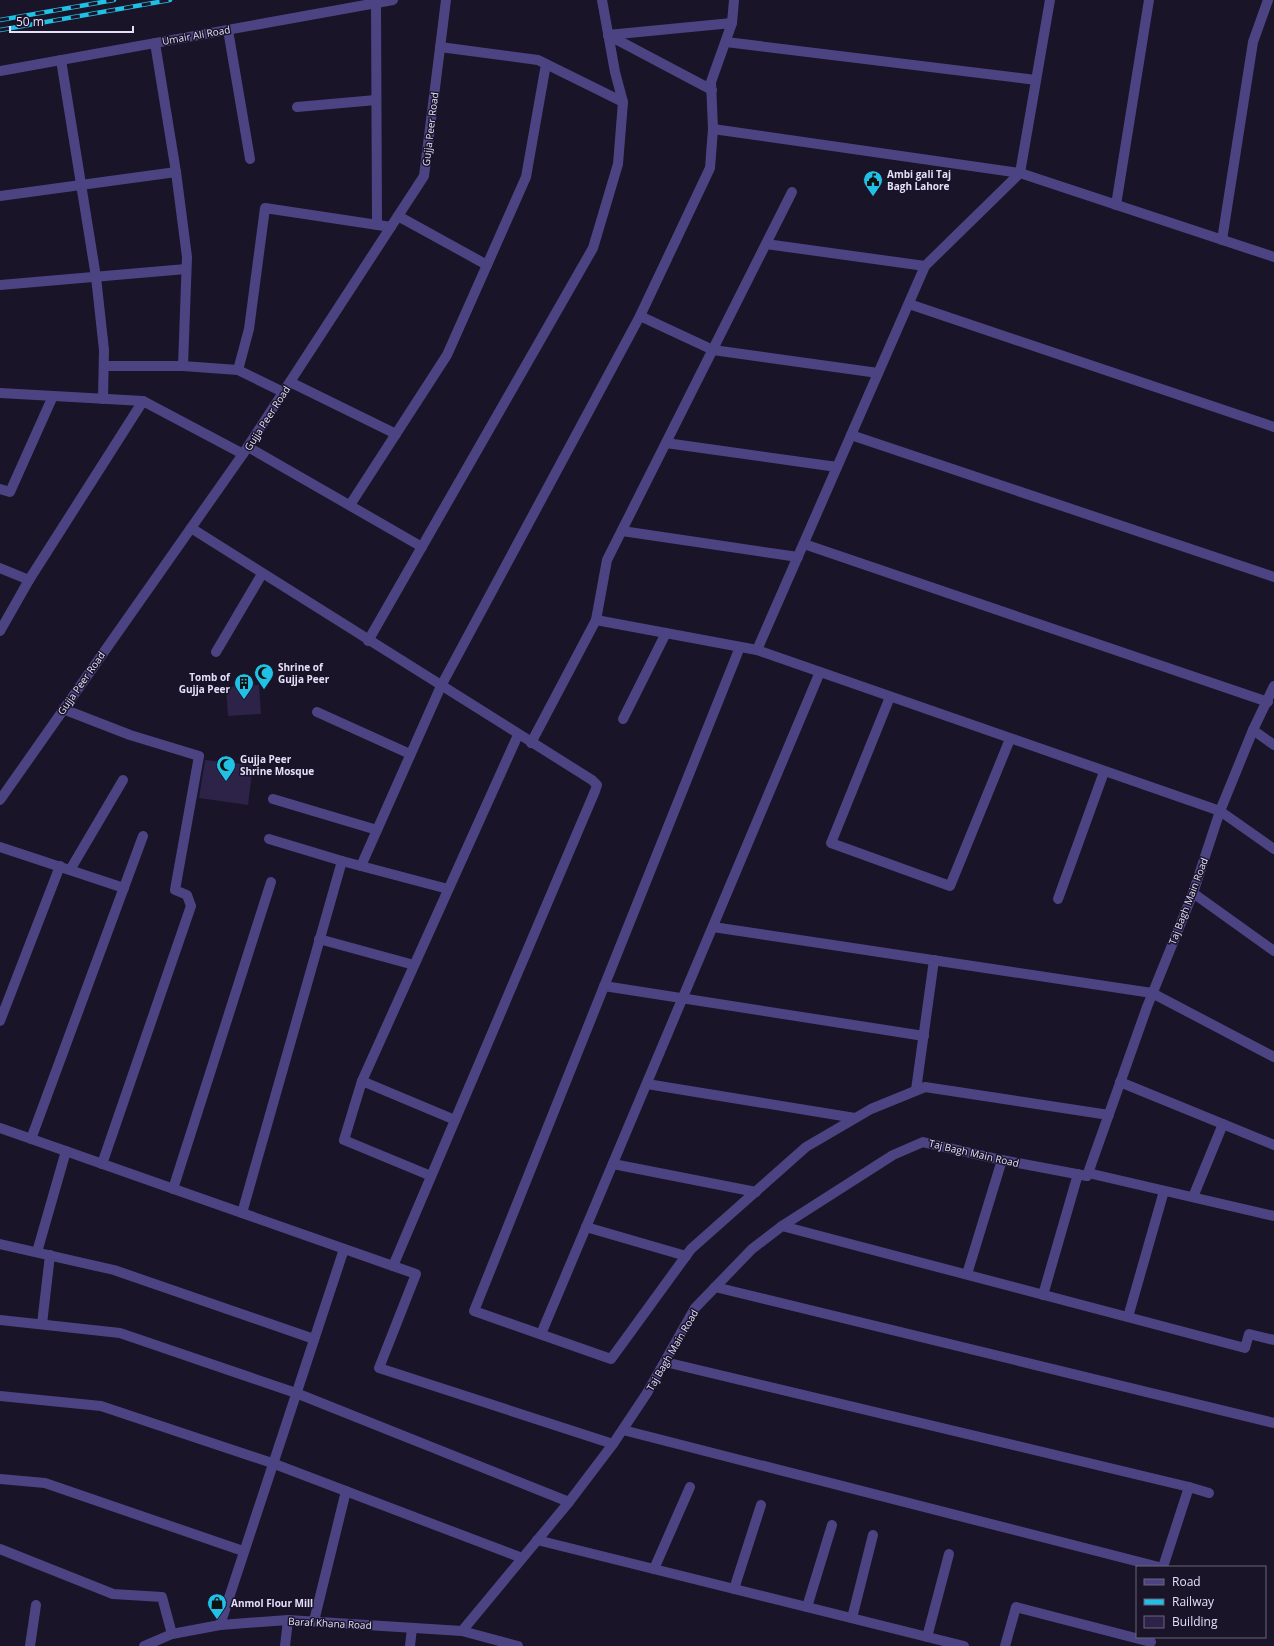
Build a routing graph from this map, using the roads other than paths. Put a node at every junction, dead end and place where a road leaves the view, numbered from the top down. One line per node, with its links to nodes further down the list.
1 (393, 0): 8 (street, Umair Ali Road)
2 (446, 0): 14 (street, Gujja Peer Road)
3 (602, 0): 11 (street)
4 (734, 0): 9 (street)
5 (1050, 0): 18 (street)
6 (1149, 0): 30 (street)
7 (1268, 0): 34 (street)
8 (376, 3): 10 (street, Umair Ali Road); 20 (street)
9 (732, 23): 11 (street); 12 (street)
10 (228, 30): 13 (street, Umair Ali Road); 24 (street)
11 (608, 35): 19 (street); 21 (street)
12 (726, 42): 18 (street); 19 (street)
13 (155, 43): 15 (street, Umair Ali Road); 25 (street)
14 (440, 47): 16 (street); 31 (street, Gujja Peer Road)
15 (61, 60): 17 (street, Umair Ali Road); 27 (street)
16 (546, 64): 21 (street); 37 (street)
17 (0, 71)
18 (1036, 80): 26 (street)
19 (712, 90): 23 (street)
20 (376, 100): 22 (street); 32 (street)
21 (623, 102): 66 (street)
22 (297, 107)
23 (713, 129): 26 (street); 43 (street)
24 (250, 159)
25 (176, 172): 27 (street); 39 (street)
26 (1020, 173): 30 (street); 38 (street)
27 (81, 185): 29 (street); 40 (street)
28 (792, 192): 35 (street)
29 (0, 196)
30 (1116, 205): 34 (street)
31 (398, 216): 33 (street, Gujja Peer Road); 37 (street)
32 (377, 225): 33 (street); 47 (street)
33 (391, 227): 49 (street, Gujja Peer Road)
34 (1222, 240): 36 (street)
35 (766, 244): 38 (street); 44 (street)
36 (1274, 257)
37 (487, 265): 56 (street)
38 (925, 266): 42 (street)
39 (186, 268): 40 (street); 46 (street)
40 (96, 277): 41 (street); 45 (street)
41 (0, 285)
42 (908, 304): 48 (street); 55 (street)
43 (640, 316): 44 (street); 80 (street)
44 (713, 350): 48 (street); 58 (street)
45 (104, 366): 46 (street); 53 (street)
46 (183, 366): 47 (street)
47 (238, 370): 50 (street)
48 (878, 373): 57 (street)
49 (290, 382): 50 (street, Gujja Peer Road); 56 (street)
50 (283, 392): 59 (street, Gujja Peer Road)
51 (0, 393): 52 (street)
52 (53, 396): 53 (street); 61 (street)
53 (103, 399): 54 (street)
54 (143, 401): 59 (street); 71 (street)
55 (1274, 427)
56 (396, 434): 62 (street)
57 (851, 435): 60 (street); 70 (street)
58 (666, 443): 60 (street); 64 (street)
59 (246, 450): 62 (street); 63 (street, Gujja Peer Road)
60 (837, 467): 65 (street)
61 (0, 489)
62 (350, 505): 66 (street)
63 (191, 528): 69 (street); 84 (street, Gujja Peer Road)
64 (622, 531): 67 (street); 72 (street)
65 (804, 544): 67 (street); 83 (street)
66 (422, 547): 75 (street)
67 (798, 557): 77 (street)
68 (0, 568): 71 (street)
69 (262, 574): 75 (street); 78 (street)
70 (1274, 577)
71 (29, 580): 73 (street)
72 (596, 620): 74 (street); 90 (street)
73 (0, 631)
74 (666, 634): 76 (street); 86 (street)
75 (368, 640): 80 (street)
76 (740, 647): 77 (street); 118 (street)
77 (757, 650): 79 (street)
78 (216, 652)
79 (820, 672): 82 (street); 113 (street)
80 (441, 686): 88 (street); 92 (street)
81 (1274, 686): 83 (street, Taj Bagh Main Road)
82 (890, 697): 89 (street); 89 (street)
83 (1268, 702): 87 (street, Taj Bagh Main Road)
84 (63, 709): 95 (street, Gujja Peer Road); 137 (street)
85 (317, 712): 92 (street)
86 (623, 718)
87 (1253, 730): 91 (street); 98 (street, Taj Bagh Main Road)
88 (518, 734): 90 (street); 110 (street)
89 (1010, 739): 93 (street)
90 (531, 743): 130 (street)
91 (1274, 745)
92 (410, 754): 99 (street)
93 (1104, 772): 98 (street); 112 (street)
94 (123, 780): 107 (street)
95 (4, 786): 97 (street, Gujja Peer Road)
96 (273, 799): 99 (street)
97 (0, 800)
98 (1220, 811): 103 (street); 111 (street, Taj Bagh Main Road)
99 (377, 830): 106 (street)
100 (143, 836): 109 (street)
101 (269, 839): 104 (street)
102 (0, 847): 105 (street)
103 (1274, 849)
104 (342, 861): 106 (street); 114 (street)
105 (60, 866): 107 (street); 121 (street)
106 (361, 866): 110 (street)
107 (70, 870): 109 (street)
108 (271, 882): 142 (street)
109 (124, 888): 133 (street)
110 (448, 889): 117 (street)
111 (1193, 893): 115 (street); 119 (street, Taj Bagh Main Road)
112 (1058, 899)
113 (713, 927): 116 (street); 120 (street)
114 (319, 939): 117 (street); 146 (street)
115 (1274, 951)
116 (934, 960): 119 (street); 122 (street)
117 (414, 965): 124 (street)
118 (604, 986): 120 (street); 162 (street)
119 (1152, 993): 123 (street); 125 (street, Taj Bagh Main Road)
120 (683, 998): 122 (street); 126 (street)
121 (0, 1021)
122 (924, 1036): 127 (street)
123 (1274, 1057)
124 (362, 1081): 130 (street); 141 (street)
125 (1120, 1082): 128 (street, Taj Bagh Main Road); 131 (street)
126 (647, 1084): 129 (street); 138 (street)
127 (916, 1090): 128 (street); 129 (street)
128 (1109, 1115): 139 (street, Taj Bagh Main Road)
129 (855, 1118): 144 (street)
130 (455, 1120): 141 (street)
131 (1223, 1124): 134 (street); 145 (street)
132 (0, 1128): 133 (street)
133 (31, 1139): 135 (street)
134 (1274, 1145)
135 (66, 1151): 137 (street); 152 (street)
136 (1002, 1160): 140 (street, Taj Bagh Main Road); 148 (street, Taj Bagh Main Road); 156 (street)
137 (102, 1164): 142 (street)
138 (613, 1164): 144 (street); 149 (street)
139 (1088, 1173): 140 (street, Taj Bagh Main Road); 143 (street)
140 (1078, 1174): 158 (street)
141 (431, 1176): 155 (street)
142 (173, 1189): 146 (street)
143 (1164, 1191): 145 (street); 159 (street)
144 (756, 1192): 154 (street)
145 (1193, 1197): 147 (street)
146 (242, 1213): 151 (street)
147 (1274, 1216)
148 (782, 1226): 156 (street); 157 (street, Taj Bagh Main Road)
149 (586, 1227): 154 (street); 162 (street)
150 (0, 1244): 152 (street)
151 (344, 1249): 155 (street); 163 (street)
152 (37, 1252): 153 (street)
153 (50, 1255): 161 (street); 163 (street)
154 (686, 1256): 162 (street)
155 (393, 1266): 170 (street)
156 (967, 1274): 158 (street)
157 (715, 1287): 165 (street, Taj Bagh Main Road); 168 (street)
158 (1043, 1294): 159 (street)
159 (1128, 1317): 164 (street)
160 (0, 1320): 161 (street)
161 (42, 1324): 166 (street)
162 (541, 1334)
163 (314, 1339): 166 (street)
164 (1274, 1340)
165 (665, 1362): 169 (street, Taj Bagh Main Road); 174 (street)
166 (296, 1393): 171 (street); 177 (street)
167 (0, 1396): 171 (street)
168 (1274, 1422)
169 (623, 1430): 170 (street, Taj Bagh Main Road); 186 (street)
170 (613, 1444): 177 (street, Taj Bagh Main Road)
171 (272, 1463): 175 (street); 183 (street)
172 (0, 1479): 183 (street)
173 (690, 1487): 188 (street)
174 (1189, 1487): 176 (street); 187 (street)
175 (346, 1491): 185 (street); 194 (street)
176 (1209, 1493)
177 (569, 1502): 181 (street, Taj Bagh Main Road)
178 (761, 1505): 189 (street)
179 (832, 1526): 191 (street)
180 (873, 1535): 192 (street)
181 (537, 1540): 185 (street, Taj Bagh Main Road); 188 (street)
182 (0, 1549): 198 (street)
183 (243, 1551): 195 (street)
184 (949, 1554): 199 (street)
185 (522, 1558): 197 (street, Taj Bagh Main Road)
186 (1155, 1566)
187 (1163, 1566)
188 (654, 1569): 189 (street)
189 (734, 1589): 191 (street)
190 (36, 1605): 201 (street)
191 (807, 1607): 192 (street)
192 (852, 1618): 199 (street)
193 (288, 1620): 194 (street, Baraf Khana Road); 195 (street, Baraf Khana Road); 203 (street)
194 (314, 1621): 196 (street, Baraf Khana Road)
195 (220, 1625): 198 (street, Baraf Khana Road)
196 (412, 1628): 197 (street, Baraf Khana Road); 204 (street)
197 (462, 1632): 205 (street, Baraf Khana Road)
198 (172, 1634): 202 (street, Baraf Khana Road)
199 (927, 1637): 206 (street)
200 (1151, 1642): 207 (street)
201 (30, 1646)
202 (144, 1646)
203 (285, 1646)
204 (410, 1646)
205 (518, 1646)
206 (964, 1646)
207 (1006, 1646)

